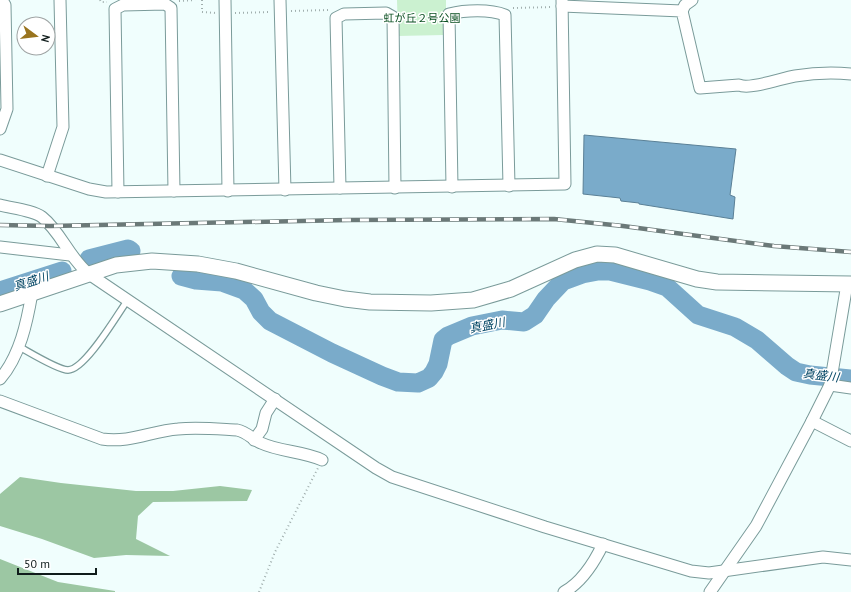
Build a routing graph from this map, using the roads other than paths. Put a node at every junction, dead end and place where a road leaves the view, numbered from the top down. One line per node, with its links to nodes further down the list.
1 (2, 0): 9 (street)
2 (60, 0): 11 (street)
3 (225, 0): 16 (street)
4 (280, 0): 17 (street)
5 (692, 0): 7 (street)
6 (562, 3): 7 (street); 12 (street)
7 (682, 11): 8 (street)
8 (851, 74)
9 (0, 129)
10 (0, 160): 11 (street)
11 (47, 176): 19 (street)
12 (509, 186): 13 (street); 13 (street)
13 (452, 187): 15 (street)
14 (340, 188): 15 (street); 15 (street); 17 (street)
15 (395, 188)
16 (228, 190): 17 (street); 18 (street)
17 (285, 190)
18 (174, 191): 19 (street); 19 (street)
19 (118, 192)
20 (0, 205): 22 (street)
21 (0, 247): 22 (street)
22 (70, 255): 23 (street)
23 (89, 274): 24 (street); 25 (street); 26 (street)
24 (849, 284): 30 (street)
25 (32, 293): 27 (street); 28 (street)
26 (127, 301): 28 (lane); 32 (street)
27 (0, 304)
28 (18, 346): 29 (street)
29 (0, 379)
30 (830, 384): 31 (street); 34 (street)
31 (851, 388)
32 (275, 399): 35 (street); 38 (street)
33 (0, 401): 35 (street)
34 (812, 421): 36 (street); 40 (street)
35 (254, 440): 37 (street)
36 (851, 441)
37 (322, 460)
38 (603, 544): 40 (street); 41 (street)
39 (851, 560): 40 (street)
40 (725, 571): 42 (street)
41 (564, 592)
42 (710, 592)

